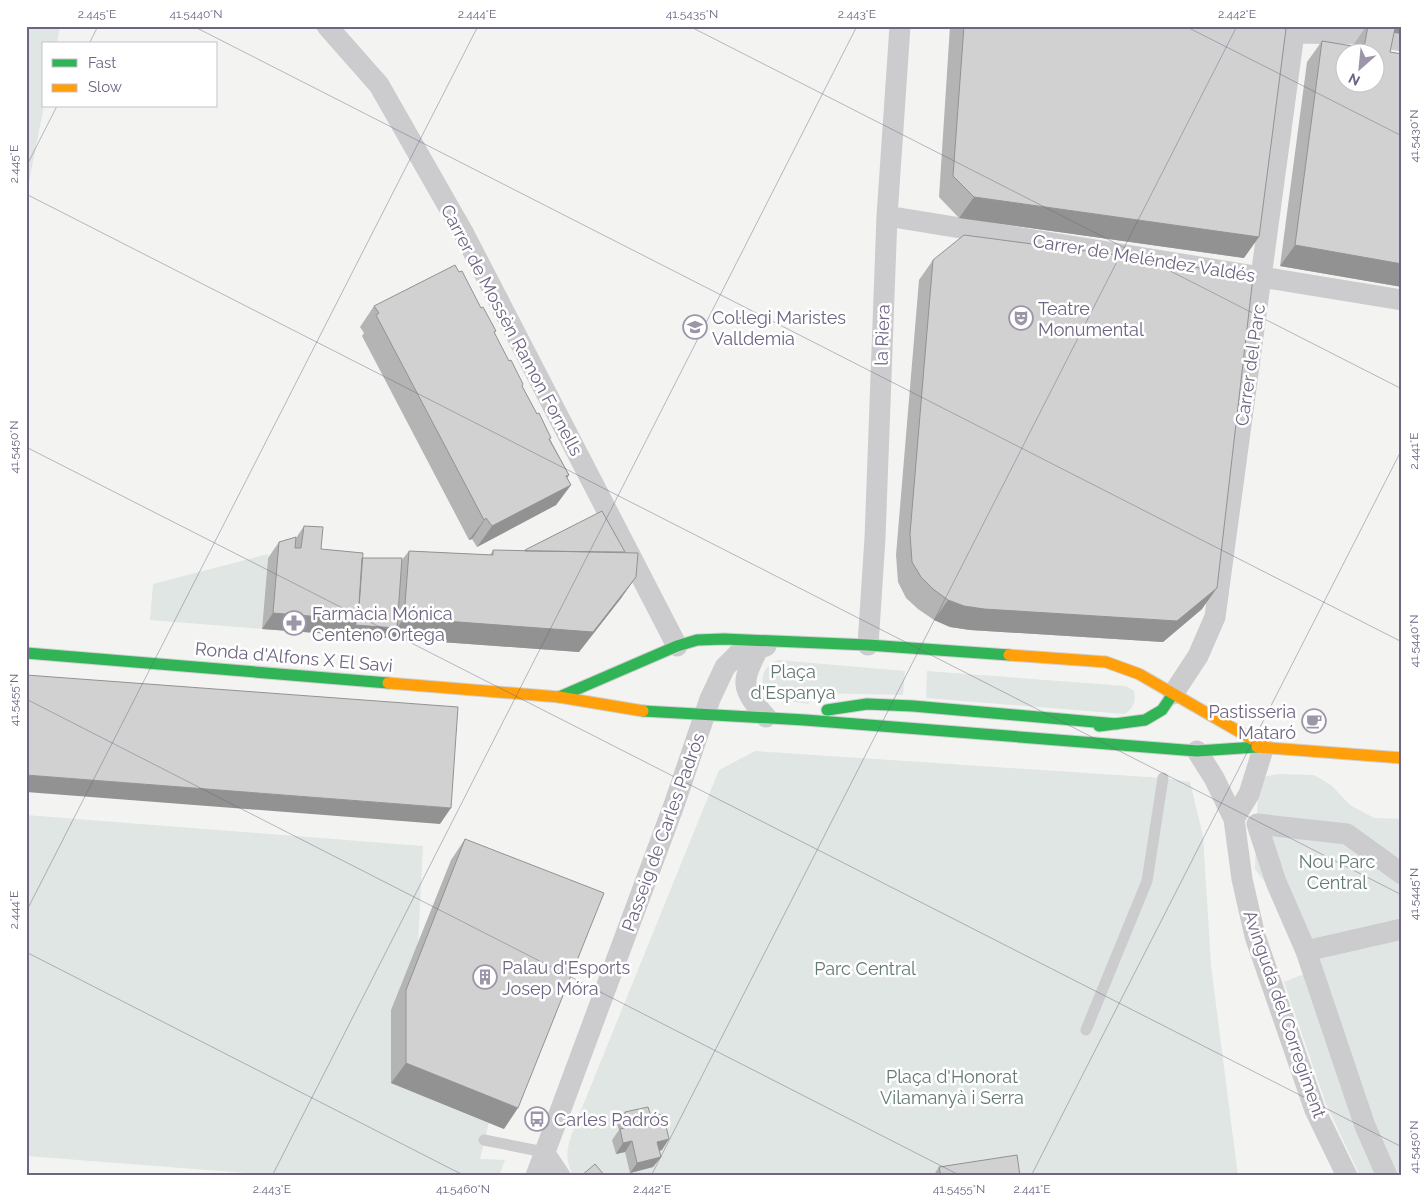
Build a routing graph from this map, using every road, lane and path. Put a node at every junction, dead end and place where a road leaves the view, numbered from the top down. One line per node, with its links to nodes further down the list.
1 (327, 26): 11 (street, Carrer de Mossèn Ramon Fornells)
2 (900, 26): 6 (street, la Riera)
3 (1256, 26): 4 (street)
4 (1295, 30): 5 (street); 7 (street, Carrer del Parc)
5 (1402, 41)
6 (887, 216): 7 (street, Carrer de Meléndez Valdés); 10 (street, la Riera)
7 (1262, 277): 8 (street, Carrer de Meléndez Valdés); 14 (street, Carrer del Parc)
8 (1402, 300)
9 (811, 642): 10 (street); 11 (street); 12 (street)
10 (868, 645): 14 (street)
11 (677, 646): 15 (street)
12 (759, 647): 16 (street); 17 (street)
13 (26, 653): 15 (street, Ronda d'Alfons X El Savi)
14 (1173, 694): 19 (street); 21 (street)
15 (559, 697): 16 (street)
16 (704, 714): 17 (street); 31 (street, Passeig de Carles Padrós)
17 (766, 718): 18 (street)
18 (805, 720): 19 (street); 20 (street)
19 (1117, 724): 20 (street)
20 (1004, 736): 22 (street)
21 (1264, 746): 22 (street); 23 (street); 25 (street)
22 (1196, 751): 25 (street, Avinguda del Corregiment)
23 (1402, 758)
24 (1163, 778): 29 (lane)
25 (1234, 819): 34 (street, Avinguda del Corregiment)
26 (1402, 874): 28 (street)
27 (1402, 929): 28 (street)
28 (1306, 951): 35 (street)
29 (1086, 1030)
30 (484, 1140): 31 (lane)
31 (544, 1152): 32 (street, Passeig de Carles Padrós); 33 (street)
32 (536, 1176)
33 (560, 1176)
34 (1346, 1176)
35 (1387, 1176)

